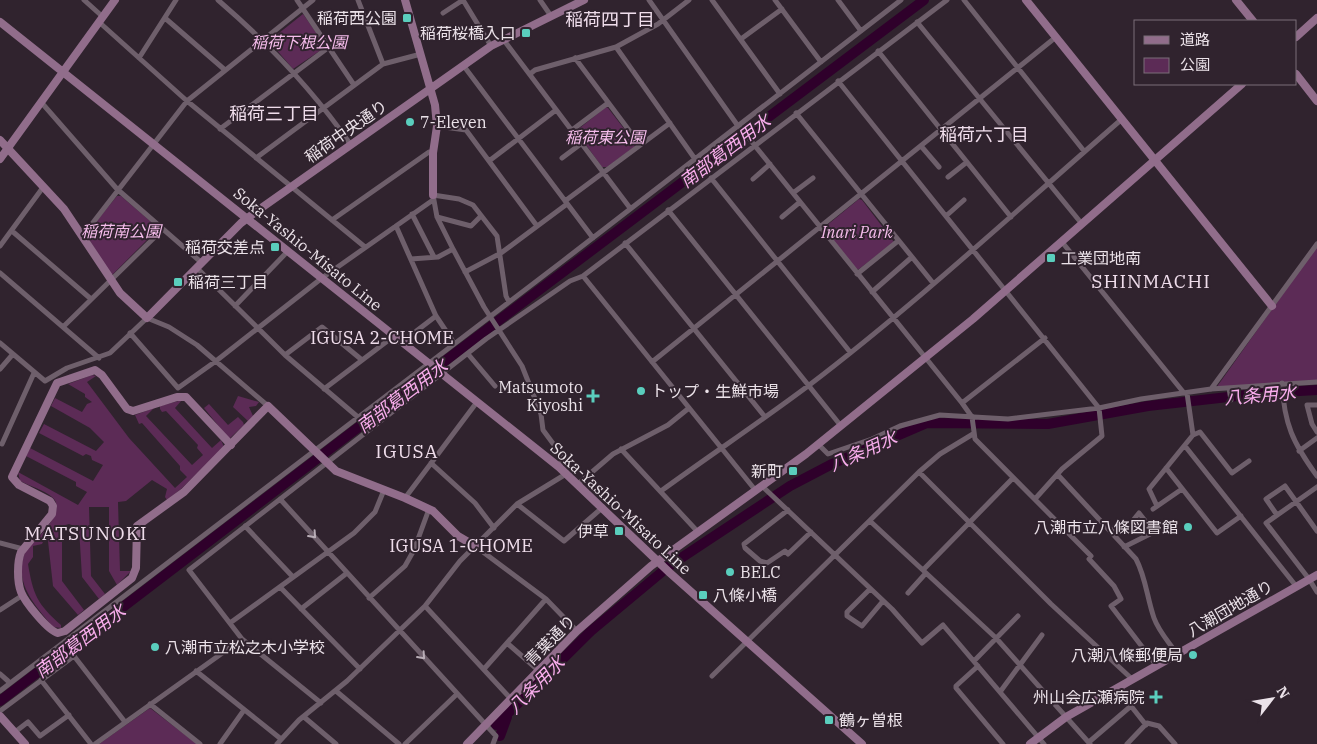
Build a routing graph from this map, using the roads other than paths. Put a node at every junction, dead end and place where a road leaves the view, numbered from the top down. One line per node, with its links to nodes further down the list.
1 (84, 0): 28 (street)
2 (115, 0): 28 (street)
3 (176, 0): 26 (street)
4 (218, 0): 38 (street)
5 (297, 0): 22 (street)
6 (313, 0): 22 (street)
7 (358, 0): 47 (street)
8 (405, 0): 43 (street)
9 (463, 0): 24 (street); 39 (street)
10 (540, 0): 25 (street)
11 (584, 0): 25 (street, 稲荷中央通り)
12 (649, 0): 29 (street)
13 (689, 0): 29 (street)
14 (712, 0): 37 (street)
15 (774, 0): 23 (street)
16 (838, 0): 33 (street)
17 (947, 0): 32 (street)
18 (964, 0): 49 (street)
19 (1026, 0): 35 (street)
20 (1236, 0): 30 (street)
21 (897, 1): 33 (street)
22 (304, 8): 38 (street); 40 (street)
23 (782, 9): 37 (street); 46 (street)
24 (443, 13)
25 (551, 16): 36 (street, 稲荷中央通り)
26 (165, 18): 44 (street); 50 (street)
27 (1317, 18): 34 (street)
28 (101, 20): 44 (street); 51 (street)
29 (664, 20): 41 (street); 71 (street)
30 (1252, 20)
31 (0, 22): 51 (street, Soka-Yashio-Misato Line)
32 (917, 22): 42 (street); 60 (street)
33 (861, 31): 46 (street)
34 (1297, 36)
35 (1056, 37): 49 (street); 68 (street)
36 (503, 39): 39 (street, 稲荷中央通り); 53 (street)
37 (741, 39): 59 (street)
38 (263, 40): 50 (street); 52 (street)
39 (491, 46): 48 (street, 稲荷中央通り)
40 (329, 47): 52 (street); 56 (street)
41 (616, 47): 45 (street); 69 (street)
42 (878, 51): 55 (street); 74 (street)
43 (421, 54): 47 (street); 58 (street)
44 (139, 58): 61 (street)
45 (575, 58): 53 (street); 64 (street)
46 (821, 62): 59 (street)
47 (383, 64): 56 (street)
48 (463, 65): 58 (street, 稲荷中央通り); 75 (street)
49 (1018, 68): 60 (street); 84 (street)
50 (225, 70): 61 (street)
51 (64, 72): 63 (street); 77 (street, Soka-Yashio-Misato Line)
52 (294, 74): 65 (street); 72 (street)
53 (530, 74): 66 (street)
54 (1297, 75): 62 (street)
55 (838, 82): 67 (street); 92 (street)
56 (354, 85): 65 (street)
57 (1241, 85): 90 (street, 青葉通り)
58 (430, 88): 70 (street); 79 (street, 稲荷中央通り)
59 (780, 94): 71 (street)
60 (979, 99): 74 (street); 101 (street)
61 (187, 101): 72 (street); 77 (street)
62 (1317, 101)
63 (41, 102): 83 (street); 104 (street)
64 (608, 103): 73 (street); 80 (street)
65 (325, 108): 79 (street); 86 (street)
66 (556, 110): 73 (street); 75 (street)
67 (796, 114): 81 (street); 106 (street)
68 (1122, 119): 84 (street); 90 (street)
69 (670, 124): 80 (street); 89 (street)
70 (437, 126): 85 (street); 91 (street)
71 (738, 126): 81 (street); 89 (street)
72 (220, 129): 86 (street)
73 (572, 130): 78 (street)
74 (940, 130): 82 (street); 93 (street)
75 (518, 139): 91 (street); 109 (street)
76 (0, 140): 83 (street)
77 (153, 143): 104 (street); 119 (street, Soka-Yashio-Misato Line)
78 (582, 143): 87 (street); 96 (street)
79 (351, 145): 103 (street, 稲荷中央通り)
80 (640, 145): 96 (street)
81 (755, 145): 94 (street); 98 (street)
82 (921, 146): 92 (street); 95 (street)
83 (8, 148): 88 (street); 102 (street)
84 (1084, 151): 101 (street)
85 (434, 153): 107 (street); 120 (street)
86 (256, 158): 103 (street)
87 (562, 158)
88 (0, 159)
89 (695, 159): 111 (street)
90 (1155, 160): 121 (street, 青葉通り); 157 (street)
91 (489, 161): 123 (street)
92 (902, 161): 106 (street); 115 (street)
93 (967, 162): 97 (street); 118 (street)
94 (770, 164): 100 (street); 105 (street)
95 (939, 167)
96 (604, 172): 109 (street); 111 (street)
97 (948, 176)
98 (711, 178): 112 (street); 142 (street)
99 (813, 178): 105 (street)
100 (752, 179)
101 (1048, 184): 118 (street); 121 (street)
102 (44, 186): 126 (street); 127 (street)
103 (291, 187): 119 (street, 稲荷中央通り); 120 (street)
104 (117, 189): 125 (street); 127 (street)
105 (793, 193): 110 (street)
106 (861, 194): 124 (street); 129 (street)
107 (433, 198): 113 (street); 114 (street); 116 (street)
108 (964, 200): 115 (street)
109 (566, 202): 123 (street); 128 (street)
110 (800, 202): 117 (street); 124 (street)
111 (630, 208): 128 (street)
112 (668, 210): 131 (street); 153 (street)
113 (412, 214): 122 (street); 139 (street)
114 (481, 216): 116 (street); 138 (street)
115 (946, 216): 136 (street)
116 (437, 217): 135 (street)
117 (782, 217)
118 (1011, 217): 136 (street)
119 (247, 218): 137 (street, Soka-Yashio-Misato Line); 143 (street, 稲荷中央通り)
120 (332, 220): 134 (street)
121 (1082, 224): 130 (street, 青葉通り)
122 (396, 226): 134 (street); 141 (street)
123 (537, 226): 138 (street)
124 (820, 227): 142 (street); 146 (street)
125 (162, 229): 143 (street); 149 (street)
126 (12, 231): 133 (street); 154 (street)
127 (81, 232): 149 (street)
128 (593, 238): 155 (street)
129 (898, 241): 140 (street); 146 (street)
130 (1062, 242): 151 (street, 青葉通り); 192 (street)
131 (625, 243): 147 (street); 164 (street)
132 (1317, 244): 157 (street)
133 (0, 246)
134 (365, 247): 148 (street)
135 (453, 249): 139 (street); 144 (street)
136 (974, 250): 150 (street); 151 (street)
137 (288, 251): 148 (street, Soka-Yashio-Misato Line); 156 (street)
138 (501, 253): 144 (street); 155 (street)
139 (434, 257): 141 (street)
140 (912, 258): 150 (street); 152 (street)
141 (411, 260): 158 (street)
142 (778, 261): 153 (street); 172 (street)
143 (199, 265): 156 (street); 160 (street, 稲荷中央通り)
144 (465, 272): 161 (street)
145 (0, 273): 162 (street)
146 (857, 274): 152 (street)
147 (583, 276): 165 (street); 180 (street)
148 (322, 278): 163 (street); 167 (street, Soka-Yashio-Misato Line)
149 (110, 280): 154 (street); 160 (street)
150 (933, 284): 159 (street)
151 (1006, 290): 168 (street); 177 (street, 青葉通り)
152 (872, 292): 159 (street)
153 (735, 295): 164 (street); 186 (street)
154 (91, 299): 162 (street)
155 (509, 302): 161 (street)
156 (236, 306): 163 (street)
157 (1272, 306): 190 (street)
158 (436, 316): 169 (street); 171 (street)
159 (892, 317): 172 (street); 177 (street)
160 (147, 318): 166 (street); 179 (street)
161 (491, 318): 165 (street); 171 (street)
162 (63, 327): 176 (street)
163 (259, 328): 175 (street); 179 (street)
164 (694, 328): 180 (street); 200 (street)
165 (498, 329): 174 (street); 219 (street)
166 (130, 333): 176 (street); 179 (street)
167 (394, 336): 169 (street, Soka-Yashio-Misato Line); 178 (street)
168 (1044, 338): 195 (street); 199 (street)
169 (402, 342): 181 (street, Soka-Yashio-Misato Line)
170 (0, 343): 173 (street)
171 (454, 343): 181 (street)
172 (850, 352): 186 (street)
173 (13, 354): 182 (street); 184 (street)
174 (468, 354): 183 (street); 188 (street)
175 (285, 355): 178 (street); 189 (street)
176 (99, 358): 184 (street)
177 (926, 358): 195 (street); 203 (street, 青葉通り)
178 (362, 360): 189 (street)
179 (216, 361): 197 (street)
180 (652, 362): 198 (street)
181 (430, 365): 183 (street, Soka-Yashio-Misato Line); 202 (street)
182 (0, 368)
183 (440, 372): 194 (street, Soka-Yashio-Misato Line); 217 (street)
184 (34, 373): 208 (street)
185 (1317, 382): 187 (street)
186 (809, 385): 200 (street); 203 (street)
187 (1282, 385): 191 (street); 214 (street)
188 (494, 386)
189 (324, 389): 202 (street)
190 (1212, 389): 191 (street); 192 (street)
191 (1230, 390): 193 (street)
192 (1186, 394): 199 (street); 206 (street)
193 (1231, 400)
194 (477, 402): 218 (street); 219 (street, Soka-Yashio-Misato Line)
195 (962, 403): 201 (street)
196 (1317, 405): 204 (street)
197 (268, 406): 209 (street); 215 (street)
198 (689, 408): 212 (street); 213 (street)
199 (1099, 408): 201 (street); 223 (street)
200 (765, 416): 212 (street)
201 (972, 417): 205 (street); 210 (street)
202 (359, 418): 215 (street)
203 (841, 426): 210 (street, 青葉通り)
204 (1317, 432)
205 (973, 434): 221 (street); 225 (street)
206 (1193, 435): 211 (street); 216 (street)
207 (1317, 438): 214 (street)
208 (2, 444)
209 (231, 445): 253 (street); 267 (street)
210 (819, 445): 228 (street, 青葉通り)
211 (1185, 446): 220 (street); 241 (street)
212 (721, 448): 228 (street); 231 (street)
213 (621, 449): 226 (street); 231 (street)
214 (1299, 451): 224 (street)
215 (317, 453): 217 (street); 298 (street)
216 (1249, 461)
217 (326, 462): 230 (street); 233 (street)
218 (431, 463): 232 (street); 245 (street)
219 (558, 467): 222 (street, Soka-Yashio-Misato Line)
220 (1166, 468): 229 (street); 229 (street)
221 (919, 472): 242 (street); 243 (street)
222 (566, 474): 226 (street, Soka-Yashio-Misato Line); 236 (street)
223 (1058, 475): 234 (street); 249 (street)
224 (1317, 476)
225 (1013, 478): 234 (street); 243 (street)
226 (578, 484): 237 (street, Soka-Yashio-Misato Line)
227 (1317, 487): 235 (street)
228 (759, 488): 239 (street); 247 (street, 青葉通り)
229 (1182, 488): 241 (street)
230 (384, 490): 232 (street); 254 (street)
231 (660, 492): 247 (street)
232 (405, 498): 238 (street)
233 (280, 499): 244 (street); 254 (street, one-way to 254)
234 (1035, 499): 286 (street)
235 (1296, 502): 240 (street); 240 (street); 246 (street)
236 (518, 504): 237 (street); 245 (street)
237 (603, 507): 256 (street, Soka-Yashio-Misato Line)
238 (428, 509): 251 (street); 268 (street)
239 (788, 510): 248 (street); 248 (street)
240 (1277, 514): 261 (street)
241 (1240, 516): 262 (street)
242 (870, 521): 255 (street); 257 (street)
243 (969, 522): 257 (street); 294 (street)
244 (245, 526): 260 (street); 275 (street)
245 (494, 528): 251 (street)
246 (1317, 531)
247 (698, 532): 256 (street, 青葉通り)
248 (811, 532): 255 (street)
249 (1112, 532): 252 (street); 252 (street)
250 (0, 543): 253 (street)
251 (475, 546): 269 (street); 271 (street)
252 (1124, 547): 283 (street)
253 (23, 549): 267 (street)
254 (327, 551): 258 (street); 260 (street)
255 (835, 556): 264 (street); 282 (street)
256 (658, 561): 277 (street, 青葉通り); 282 (street, Soka-Yashio-Misato Line)
257 (925, 572): 266 (street); 280 (street)
258 (347, 573): 268 (street); 272 (street)
259 (1317, 575): 261 (street, 八潮団地通り)
260 (293, 577): 263 (street)
261 (1309, 579): 262 (street, 八潮団地通り); 265 (street)
262 (1296, 586): 283 (street, 八潮団地通り)
263 (280, 587): 272 (street); 275 (street)
264 (870, 589): 270 (street); 270 (street)
265 (1317, 592)
266 (908, 593)
267 (22, 595): 273 (street)
268 (369, 598): 276 (street)
269 (546, 599): 277 (street); 281 (street)
270 (883, 601): 284 (street)
271 (425, 606): 276 (street); 289 (street)
272 (301, 609): 288 (street)
273 (0, 610)
274 (1018, 616): 280 (street)
275 (230, 623): 279 (street)
276 (399, 631): 288 (street); 301 (street, one-way to 301)
277 (577, 631): 290 (street, 青葉通り)
278 (1042, 635): 285 (street)
279 (242, 638): 291 (street); 303 (street)
280 (996, 638): 284 (street); 285 (street)
281 (508, 643): 289 (street); 290 (street)
282 (748, 643): 293 (street); 328 (street, Soka-Yashio-Misato Line)
283 (1176, 654): 286 (street, 八潮団地通り)
284 (974, 661): 287 (street)
285 (1021, 664): 300 (street); 310 (street)
286 (1156, 665): 294 (street, 八潮団地通り)
287 (978, 666): 300 (street); 329 (street)
288 (360, 669): 299 (street)
289 (484, 669): 302 (street)
290 (538, 670): 302 (street, 青葉通り)
291 (196, 671): 304 (street); 306 (street)
292 (0, 674): 296 (street)
293 (712, 676)
294 (1132, 679): 297 (street, 八潮団地通り)
295 (41, 680): 307 (street); 308 (street); 312 (street)
296 (8, 681)
297 (1120, 686): 305 (street); 310 (street, 八潮団地通り)
298 (0, 691)
299 (336, 691): 303 (street); 324 (street)
300 (1000, 692): 316 (street)
301 (457, 694): 313 (street); 325 (street)
302 (511, 699): 313 (street, 青葉通り)
303 (321, 703): 311 (street)
304 (150, 704): 312 (street); 321 (street)
305 (1131, 706): 314 (street); 319 (street)
306 (244, 710): 317 (street); 322 (street)
307 (0, 711)
308 (68, 715): 315 (street); 320 (street)
309 (0, 716): 315 (street)
310 (1066, 716): 316 (street, 八潮団地通り); 319 (street)
311 (304, 717): 317 (street); 323 (street)
312 (125, 722): 320 (street)
313 (485, 725): 326 (street, 青葉通り); 327 (street)
314 (1146, 725): 332 (street); 333 (street)
315 (15, 732): 318 (street)
316 (1038, 737): 330 (street, 八潮団地通り); 331 (street)
317 (279, 742)
318 (23, 743)
319 (1089, 743)
320 (93, 744)
321 (200, 744)
322 (220, 744)
323 (336, 744)
324 (399, 744)
325 (406, 744)
326 (467, 744)
327 (493, 744)
328 (862, 744)
329 (1003, 744)
330 (1030, 744)
331 (1044, 744)
332 (1127, 744)
333 (1175, 744)

